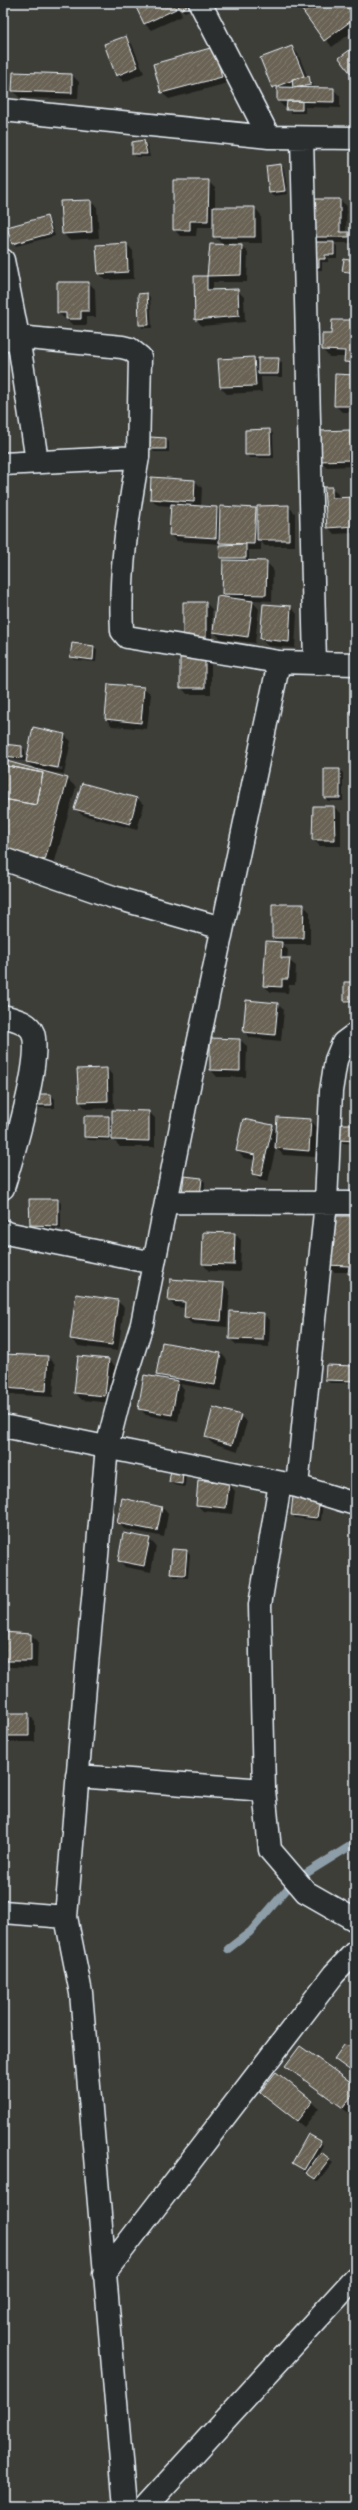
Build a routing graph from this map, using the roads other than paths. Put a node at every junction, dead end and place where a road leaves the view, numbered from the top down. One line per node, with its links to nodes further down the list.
1 (200, 3): 3 (street)
2 (3, 110): 3 (street)
3 (269, 137): 4 (street)
4 (302, 138): 5 (street); 12 (street)
5 (355, 138)
6 (3, 260): 7 (street)
7 (10, 338): 8 (street); 9 (street)
8 (138, 457): 9 (street); 11 (street)
9 (37, 461): 10 (street)
10 (3, 464)
11 (278, 662): 12 (street); 15 (street)
12 (315, 663): 13 (street)
13 (355, 664)
14 (3, 859): 15 (street)
15 (222, 928): 19 (street)
16 (3, 1016): 18 (street)
17 (355, 1034): 20 (street)
18 (3, 1188)
19 (166, 1202): 20 (street); 23 (street)
20 (326, 1202): 21 (street); 26 (street)
21 (355, 1203)
22 (3, 1230): 23 (street)
23 (154, 1263): 25 (street)
24 (3, 1426): 25 (street)
25 (107, 1447): 26 (street); 28 (street)
26 (288, 1485): 27 (street); 29 (street)
27 (355, 1504)
28 (78, 1776): 29 (street); 31 (street)
29 (264, 1790): 32 (street)
30 (3, 1912): 31 (street)
31 (66, 1917): 34 (street)
32 (355, 1920)
33 (355, 1952): 34 (street)
34 (104, 2274): 36 (street)
35 (355, 2278): 37 (street)
36 (125, 2507)
37 (145, 2507)

